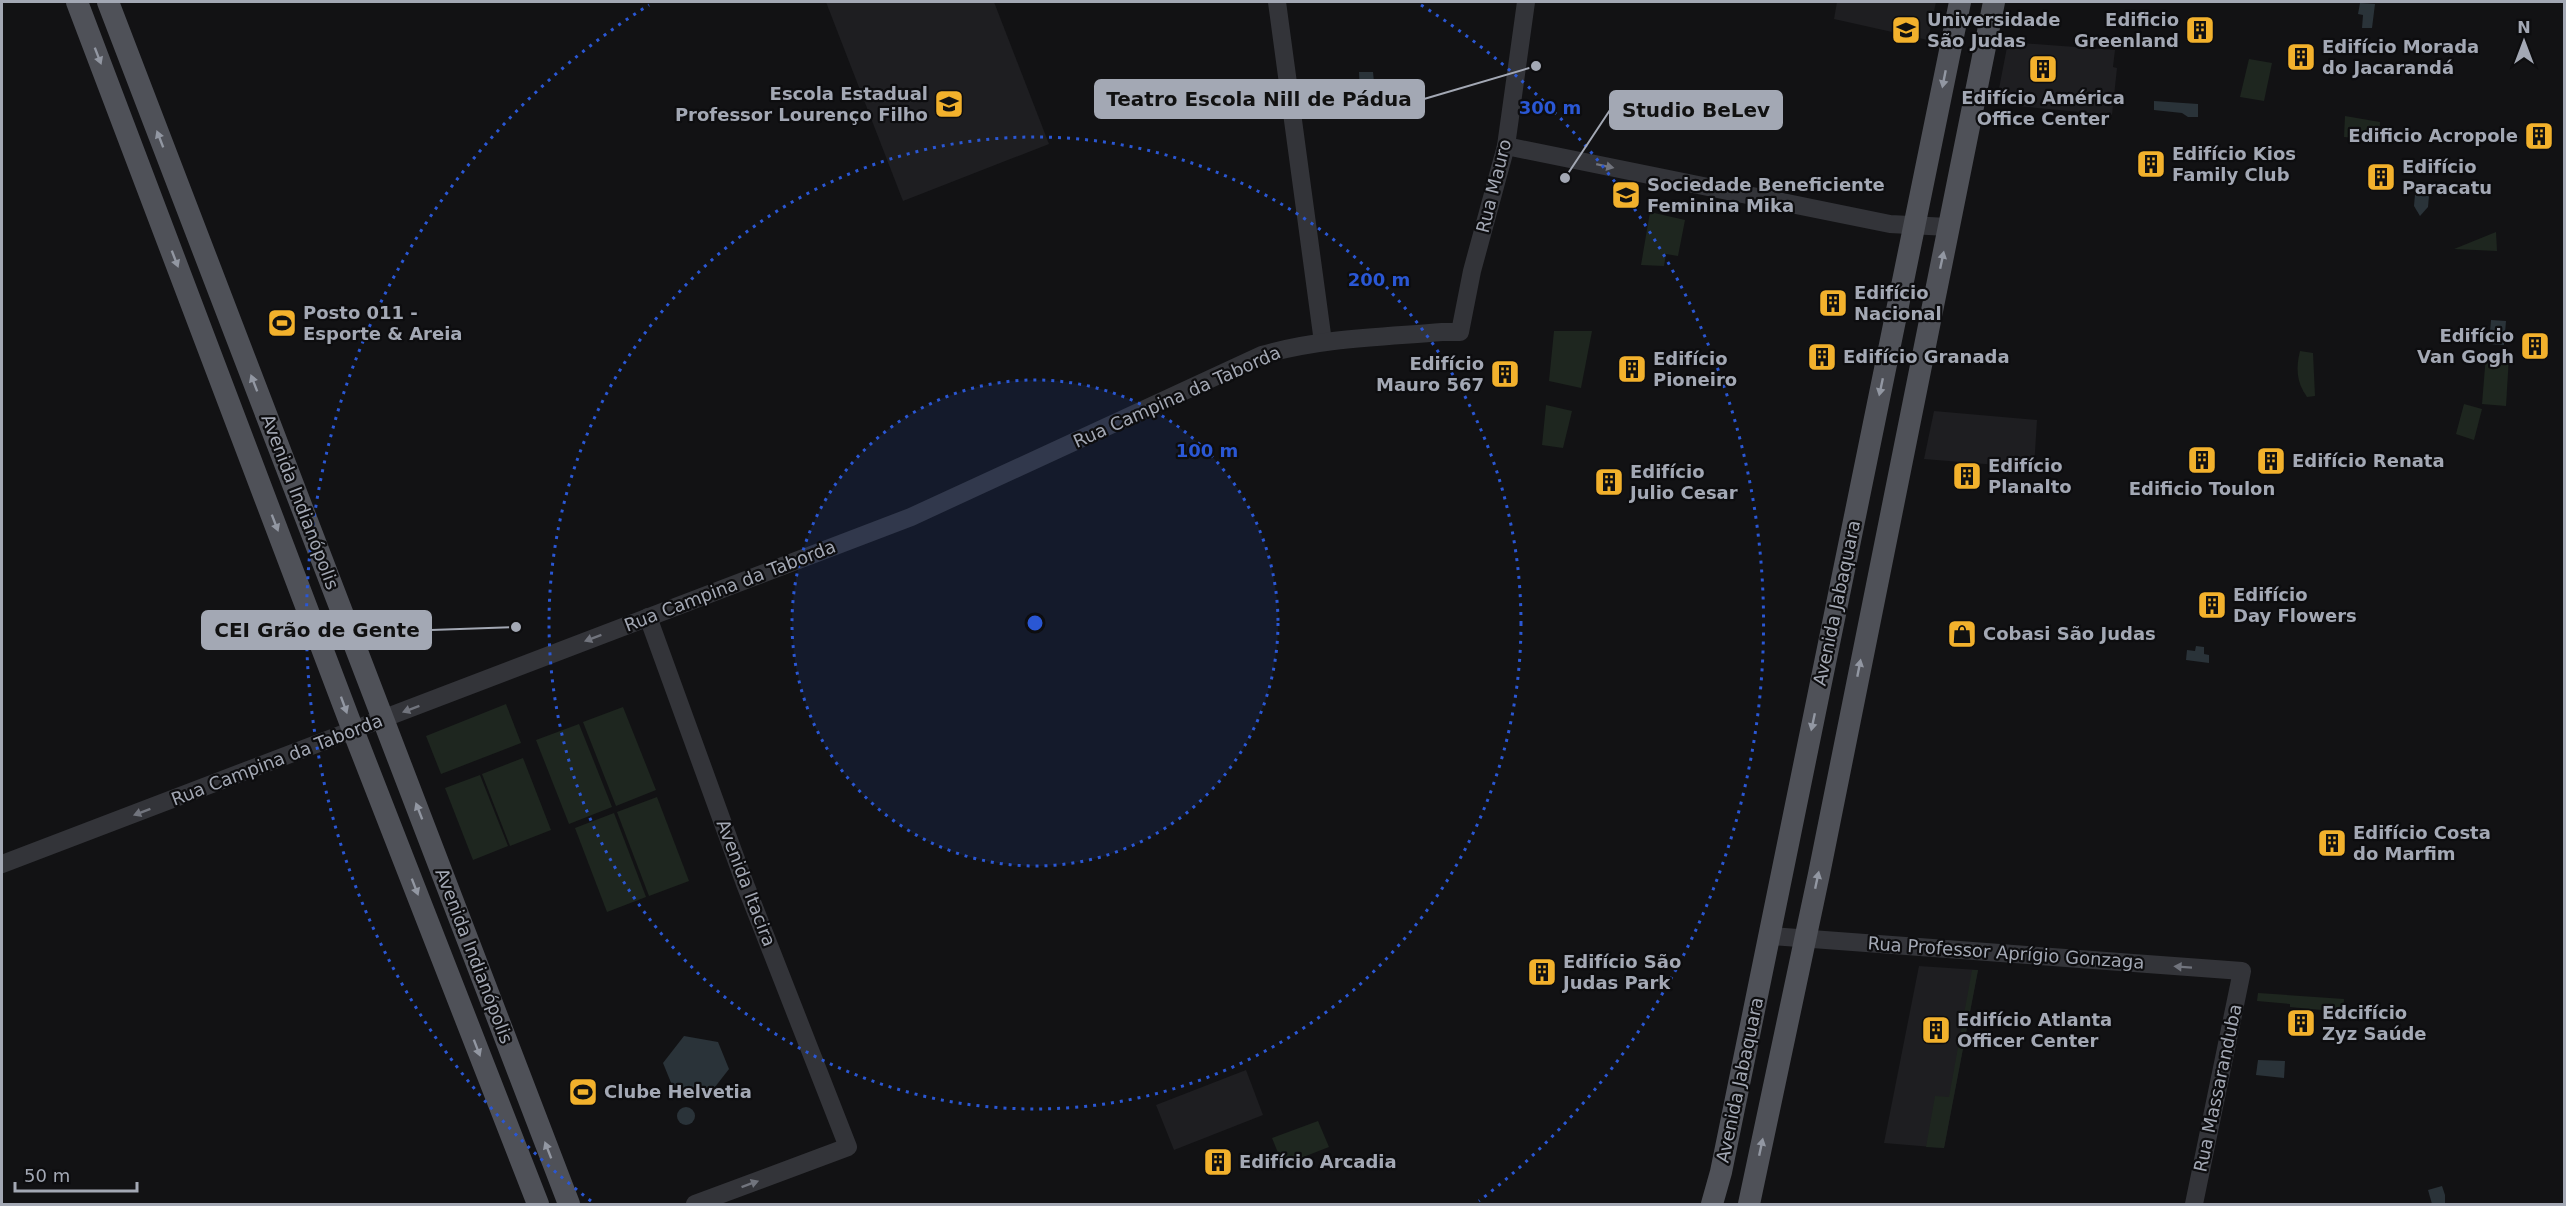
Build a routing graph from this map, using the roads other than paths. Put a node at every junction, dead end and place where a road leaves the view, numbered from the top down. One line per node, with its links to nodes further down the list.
1 (77, 2): 14 (main road, Avenida Indianópolis, one-way to 14)
2 (108, 2): 13 (main road, Avenida Indianópolis, one-way to 2)
3 (1277, 2): 11 (street)
4 (1526, 2): 7 (street, Rua Mauro)
5 (1960, 2): 8 (main road, Avenida Jabaquara, one-way to 8)
6 (1994, 2): 9 (main road, Avenida Jabaquara)
7 (1506, 146): 8 (street, one-way to 8); 10 (street, Rua Mauro)
8 (1914, 227): 9 (street); 16 (main road, Avenida Jabaquara, one-way to 16)
9 (1948, 227): 17 (main road, Avenida Jabaquara, one-way to 9)
10 (1460, 333): 11 (street, Rua Campina da Taborda)
11 (1323, 342): 12 (street, Rua Campina da Taborda)
12 (648, 617): 13 (street, Rua Campina da Taborda, one-way to 13); 21 (street, Avenida Itacira, one-way to 12)
13 (383, 719): 14 (street, Rua Campina da Taborda); 20 (main road, Avenida Indianópolis, one-way to 13)
14 (353, 730): 15 (street, Rua Campina da Taborda, one-way to 15); 19 (main road, Avenida Indianópolis, one-way to 19)
15 (2, 864)
16 (1770, 936): 17 (street, Rua Professor Aprígio Gonzaga); 22 (main road, Avenida Jabaquara)
17 (1806, 938): 18 (street, Rua Professor Aprígio Gonzaga, one-way to 17); 23 (main road, Avenida Jabaquara, one-way to 17)
18 (2242, 971): 24 (street, Rua Massaranduba)
19 (538, 1204)
20 (569, 1204)
21 (695, 1204)
22 (1712, 1204)
23 (1749, 1204)
24 (2194, 1204)

